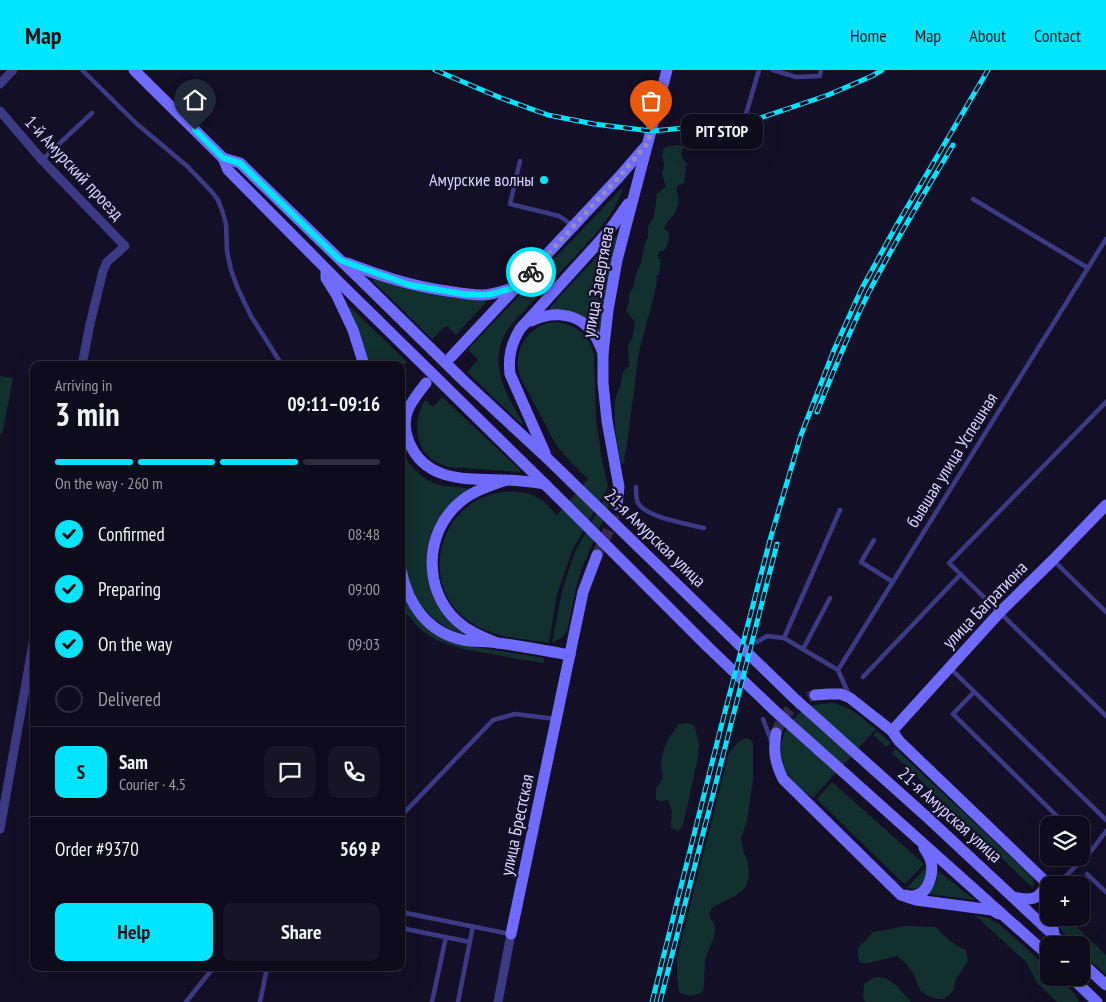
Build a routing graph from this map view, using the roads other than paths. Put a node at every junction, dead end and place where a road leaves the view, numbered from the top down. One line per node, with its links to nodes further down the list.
1 (13, 70): 8 (street)
2 (82, 70): 29 (lane)
3 (134, 70): 13 (main road, 21-я Амурская улица)
4 (759, 70): 11 (lane)
5 (773, 70): 6 (lane)
6 (821, 70)
7 (664, 71): 12 (main road, улица Завертяева)
8 (0, 84)
9 (0, 111): 14 (street, 1-й Амурский проезд)
10 (92, 113): 14 (lane)
11 (746, 114)
12 (648, 143): 16 (main road); 17 (main road, улица Завертяева)
13 (223, 158): 21 (main road, 21-я Амурская улица); 23 (main road, 21-я Амурская улица)
14 (42, 160): 28 (street, 1-й Амурский проезд)
15 (520, 161): 19 (lane)
16 (619, 177): 17 (main road); 19 (main road)
17 (636, 188): 25 (main road); 26 (main road, улица Завертяева)
18 (973, 199): 22 (lane)
19 (571, 229): 24 (main road)
20 (1106, 239): 22 (lane, бывшая улица Успешная)
21 (340, 260): 24 (main road); 35 (main road, 21-я Амурская улица)
22 (1088, 268): 47 (lane, бывшая улица Успешная)
23 (326, 269): 30 (main road); 37 (main road, 21-я Амурская улица)
24 (517, 287): 27 (main road)
25 (527, 322): 26 (main road); 35 (main road)
26 (603, 354): 39 (main road, улица Завертяева)
27 (451, 357)
28 (83, 361)
29 (279, 361)
30 (363, 361)
31 (426, 383): 32 (main road)
32 (418, 393): 33 (main road); 36 (main road)
33 (405, 402)
34 (1106, 402): 46 (lane)
35 (548, 459): 83 (main road, 21-я Амурская улица)
36 (506, 480): 37 (main road); 54 (main road)
37 (545, 484): 75 (main road, 21-я Амурская улица)
38 (636, 488): 42 (lane)
39 (617, 505)
40 (1105, 508): 45 (main road, улица Багратиона)
41 (840, 510): 52 (lane)
42 (704, 528)
43 (874, 540): 47 (lane)
44 (598, 554): 56 (main road)
45 (1053, 560): 50 (main road, улица Багратиона); 51 (lane)
46 (961, 574): 50 (lane); 60 (lane)
47 (893, 582): 59 (lane, бывшая улица Успешная)
48 (405, 585): 54 (main road)
49 (830, 598): 55 (lane)
50 (1000, 612): 58 (main road, улица Багратиона); 64 (lane)
51 (1106, 612)
52 (784, 638): 53 (lane); 55 (lane)
53 (757, 642)
54 (497, 643): 56 (main road)
55 (803, 649): 59 (lane)
56 (570, 655): 65 (main road, улица Брестская)
57 (30, 660): 73 (street)
58 (950, 668): 61 (lane); 67 (main road, улица Багратиона)
59 (838, 670): 63 (lane)
60 (863, 677)
61 (974, 692): 71 (lane); 72 (lane)
62 (815, 695): 63 (main road)
63 (850, 698): 67 (main road)
64 (1106, 716)
65 (557, 719): 70 (lane); 89 (main road, улица Брестская)
66 (763, 719): 69 (lane)
67 (892, 731): 78 (main road)
68 (776, 733): 69 (main road)
69 (774, 749): 82 (main road)
70 (405, 812)
71 (1057, 816)
72 (1106, 820)
73 (0, 829)
74 (1106, 831): 76 (lane)
75 (921, 842): 82 (main road); 85 (main road, 21-я Амурская улица)
76 (1092, 850): 79 (lane)
77 (1087, 874): 80 (lane)
78 (1041, 876)
79 (1066, 876)
80 (1106, 892)
81 (1040, 894): 83 (main road)
82 (901, 895): 85 (main road)
83 (1013, 898): 90 (main road, 21-я Амурская улица)
84 (405, 913): 86 (lane)
85 (1010, 921): 93 (main road, 21-я Амурская улица)
86 (473, 926): 89 (lane); 92 (lane)
87 (1053, 926): 90 (main road)
88 (405, 929): 91 (lane)
89 (511, 934): 104 (street, улица Брестская)
90 (1054, 936)
91 (446, 937): 92 (lane); 102 (lane)
92 (470, 942): 103 (lane)
93 (1040, 948)
94 (211, 971): 100 (lane)
95 (266, 971): 101 (lane)
96 (1090, 971): 98 (main road)
97 (1079, 986): 99 (main road)
98 (1106, 986)
99 (1093, 1001)
100 (186, 1002)
101 (260, 1002)
102 (432, 1002)
103 (458, 1002)
104 (498, 1002)

